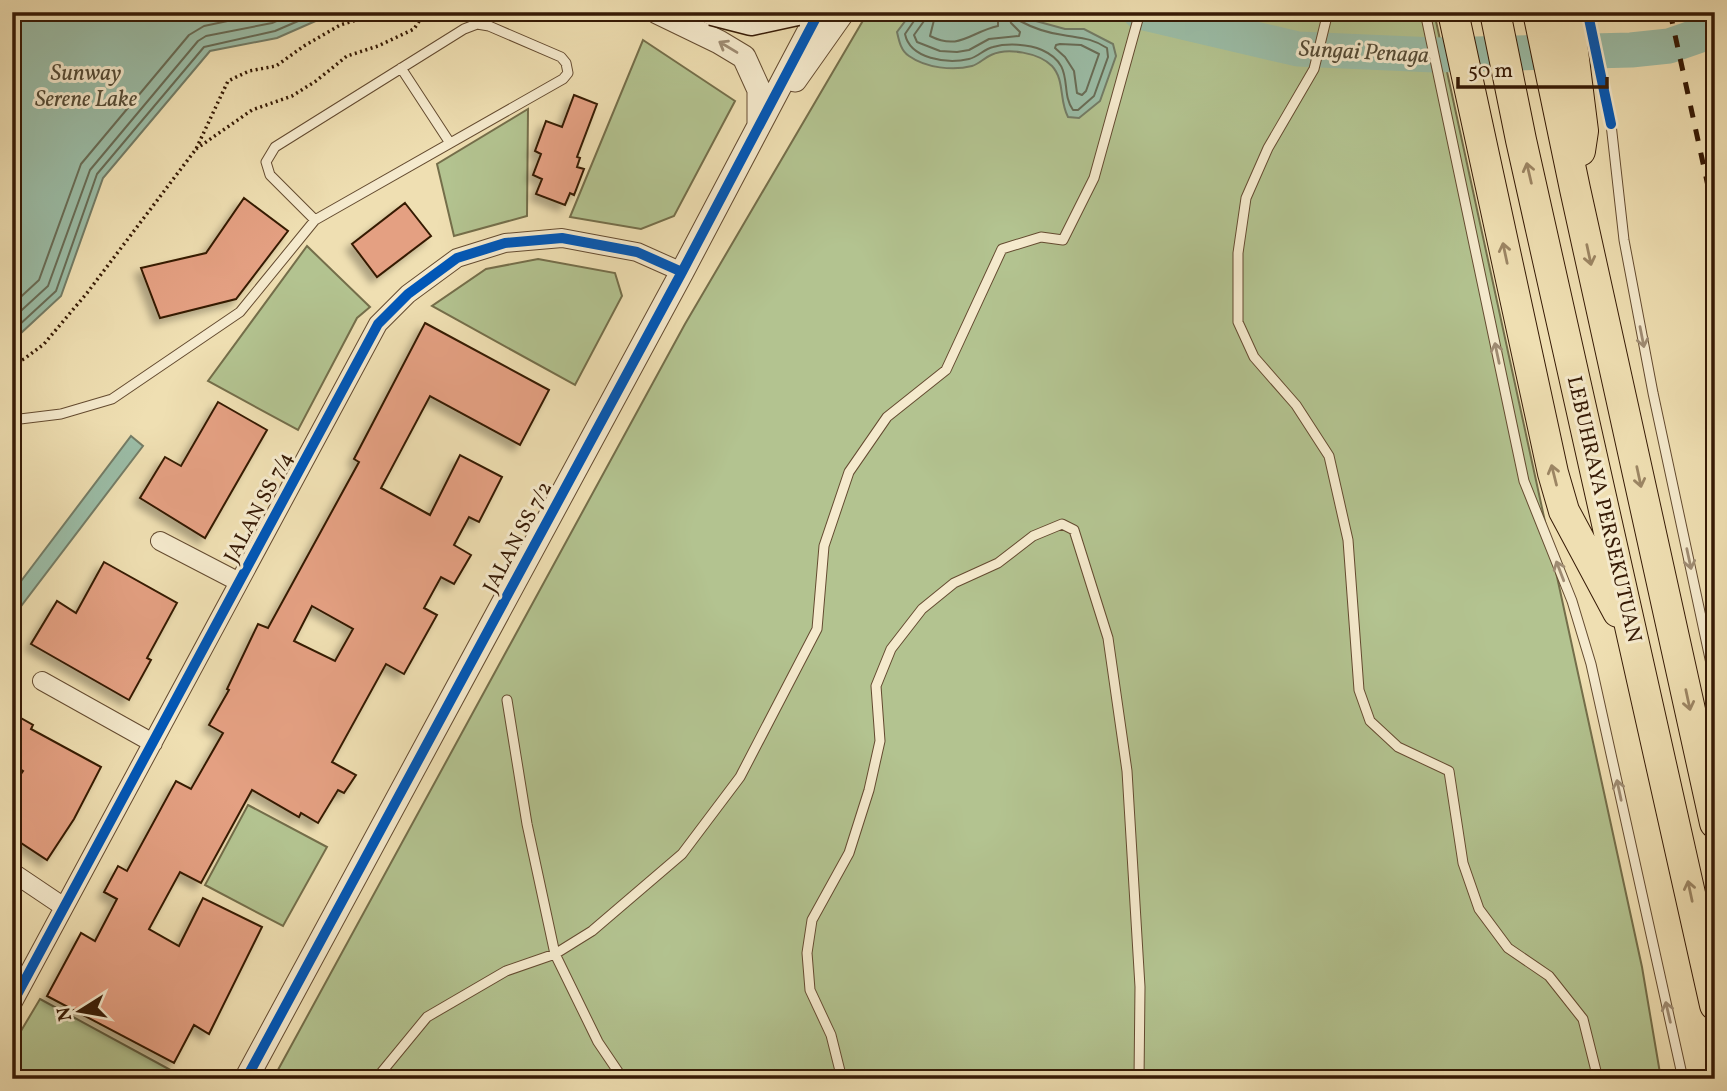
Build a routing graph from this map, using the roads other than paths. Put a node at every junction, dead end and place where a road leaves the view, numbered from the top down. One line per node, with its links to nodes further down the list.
1 (658, 12): 3 (street); 15 (street, one-way to 1)
2 (712, 12): 4 (main road, bridge)
3 (745, 12)
4 (797, 12)
5 (819, 12): 15 (street, JALAN SS 7/2)
6 (843, 12): 15 (street, JALAN SS 7/2)
7 (1140, 12): 31 (lane)
8 (1328, 12): 39 (lane)
9 (1425, 12): 40 (lane, one-way to 9)
10 (1452, 12): 23 (highway, one-way to 10)
11 (1495, 12): 23 (highway, LEBUHRAYA PERSEKUTUAN, one-way to 11)
12 (1538, 12): 17 (highway, LEBUHRAYA PERSEKUTUAN)
13 (1581, 13): 17 (highway); 25 (lane, one-way to 25)
14 (401, 68): 16 (lane); 16 (lane); 18 (lane)
15 (759, 127): 19 (street, JALAN SS 7/2)
16 (450, 143): 18 (lane)
17 (1575, 189): 28 (highway, LEBUHRAYA PERSEKUTUAN, one-way to 28)
18 (315, 220): 20 (lane)
19 (682, 272): 22 (street, JALAN SS 7/4); 34 (street, JALAN SS 7/2)
20 (12, 419)
21 (160, 541): 22 (street)
22 (239, 582): 27 (street, JALAN SS 7/4)
23 (1636, 646): 33 (highway, LEBUHRAYA PERSEKUTUAN, one-way to 23)
24 (42, 681): 27 (street)
25 (1715, 682)
26 (507, 700): 31 (lane)
27 (153, 743): 30 (street, JALAN SS 7/4)
28 (1715, 822)
29 (12, 872): 30 (street)
30 (64, 907): 32 (street, JALAN SS 7/4)
31 (555, 954): 35 (lane); 36 (lane)
32 (12, 1004)
33 (1715, 1005)
34 (246, 1079)
35 (376, 1079)
36 (623, 1079)
37 (842, 1079): 38 (lane)
38 (1139, 1079)
39 (1598, 1079)
40 (1683, 1079)

